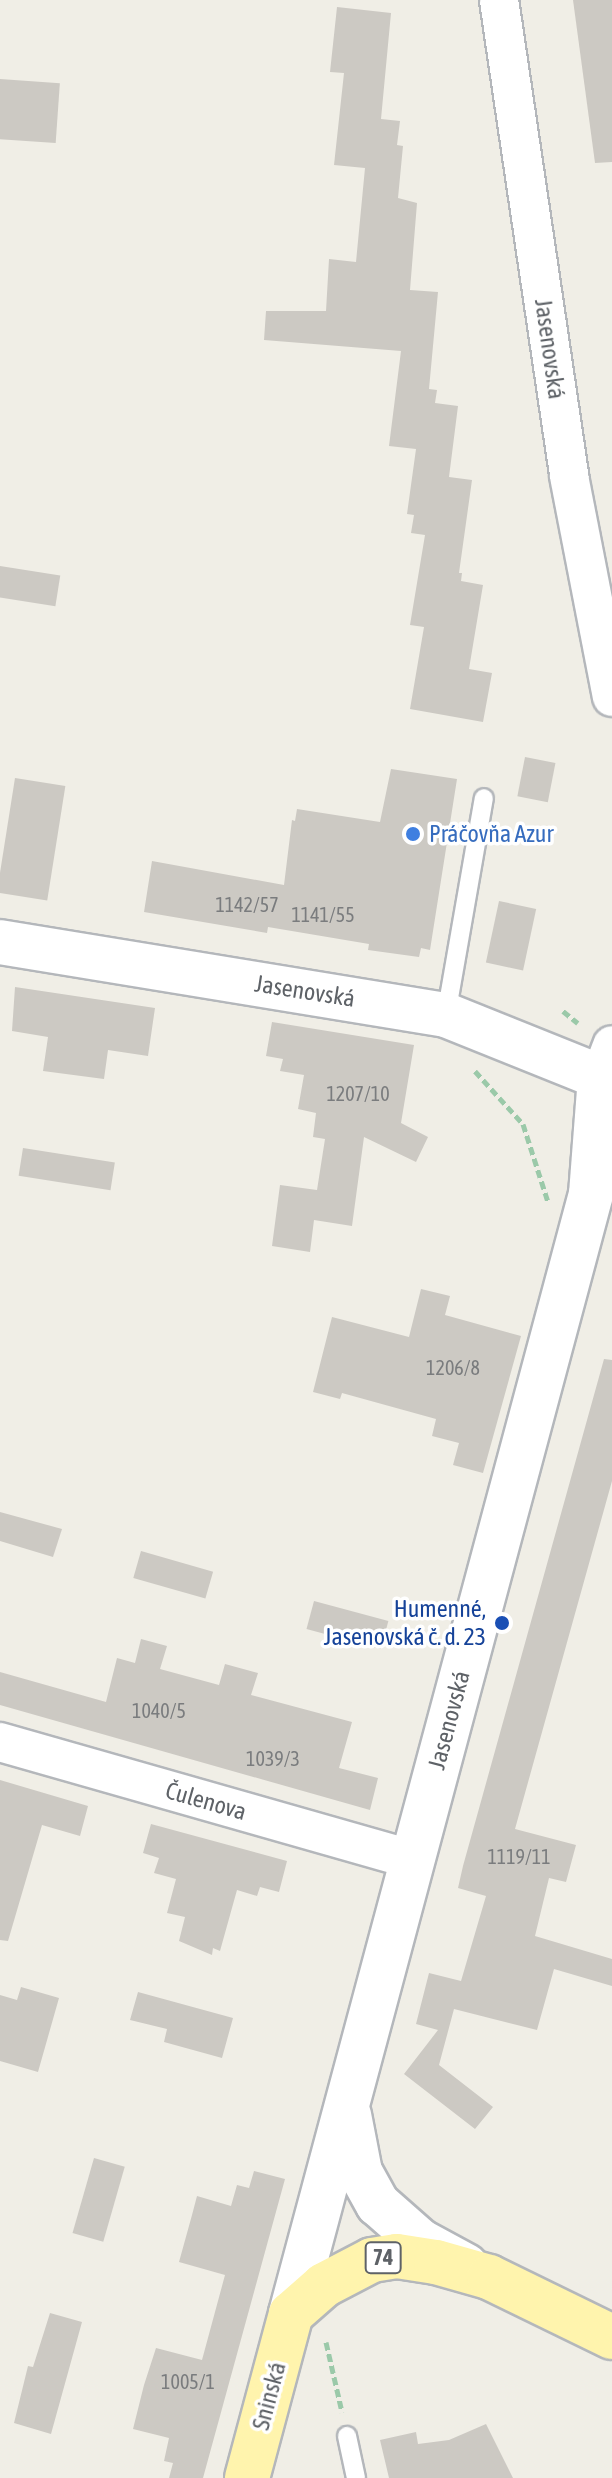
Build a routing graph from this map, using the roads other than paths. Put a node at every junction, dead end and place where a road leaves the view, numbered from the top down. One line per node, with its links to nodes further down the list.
1 (499, 0): 2 (street, Jasenovská)
2 (612, 697)
3 (484, 798): 5 (lane)
4 (0, 942): 5 (street, Jasenovská)
5 (446, 1015): 6 (street, Jasenovská)
6 (609, 1069): 8 (street, Jasenovská)
7 (0, 1742): 8 (street, Čulenova)
8 (411, 1859): 9 (street, Jasenovská)
9 (348, 2105): 10 (street); 11 (street, Jasenovská)
10 (489, 2277): 11 (main road, 74); 12 (main road, 74)
11 (291, 2314): 14 (main road, Sninská)
12 (601, 2331)
13 (347, 2436): 15 (lane)
14 (247, 2478)
15 (356, 2478)

